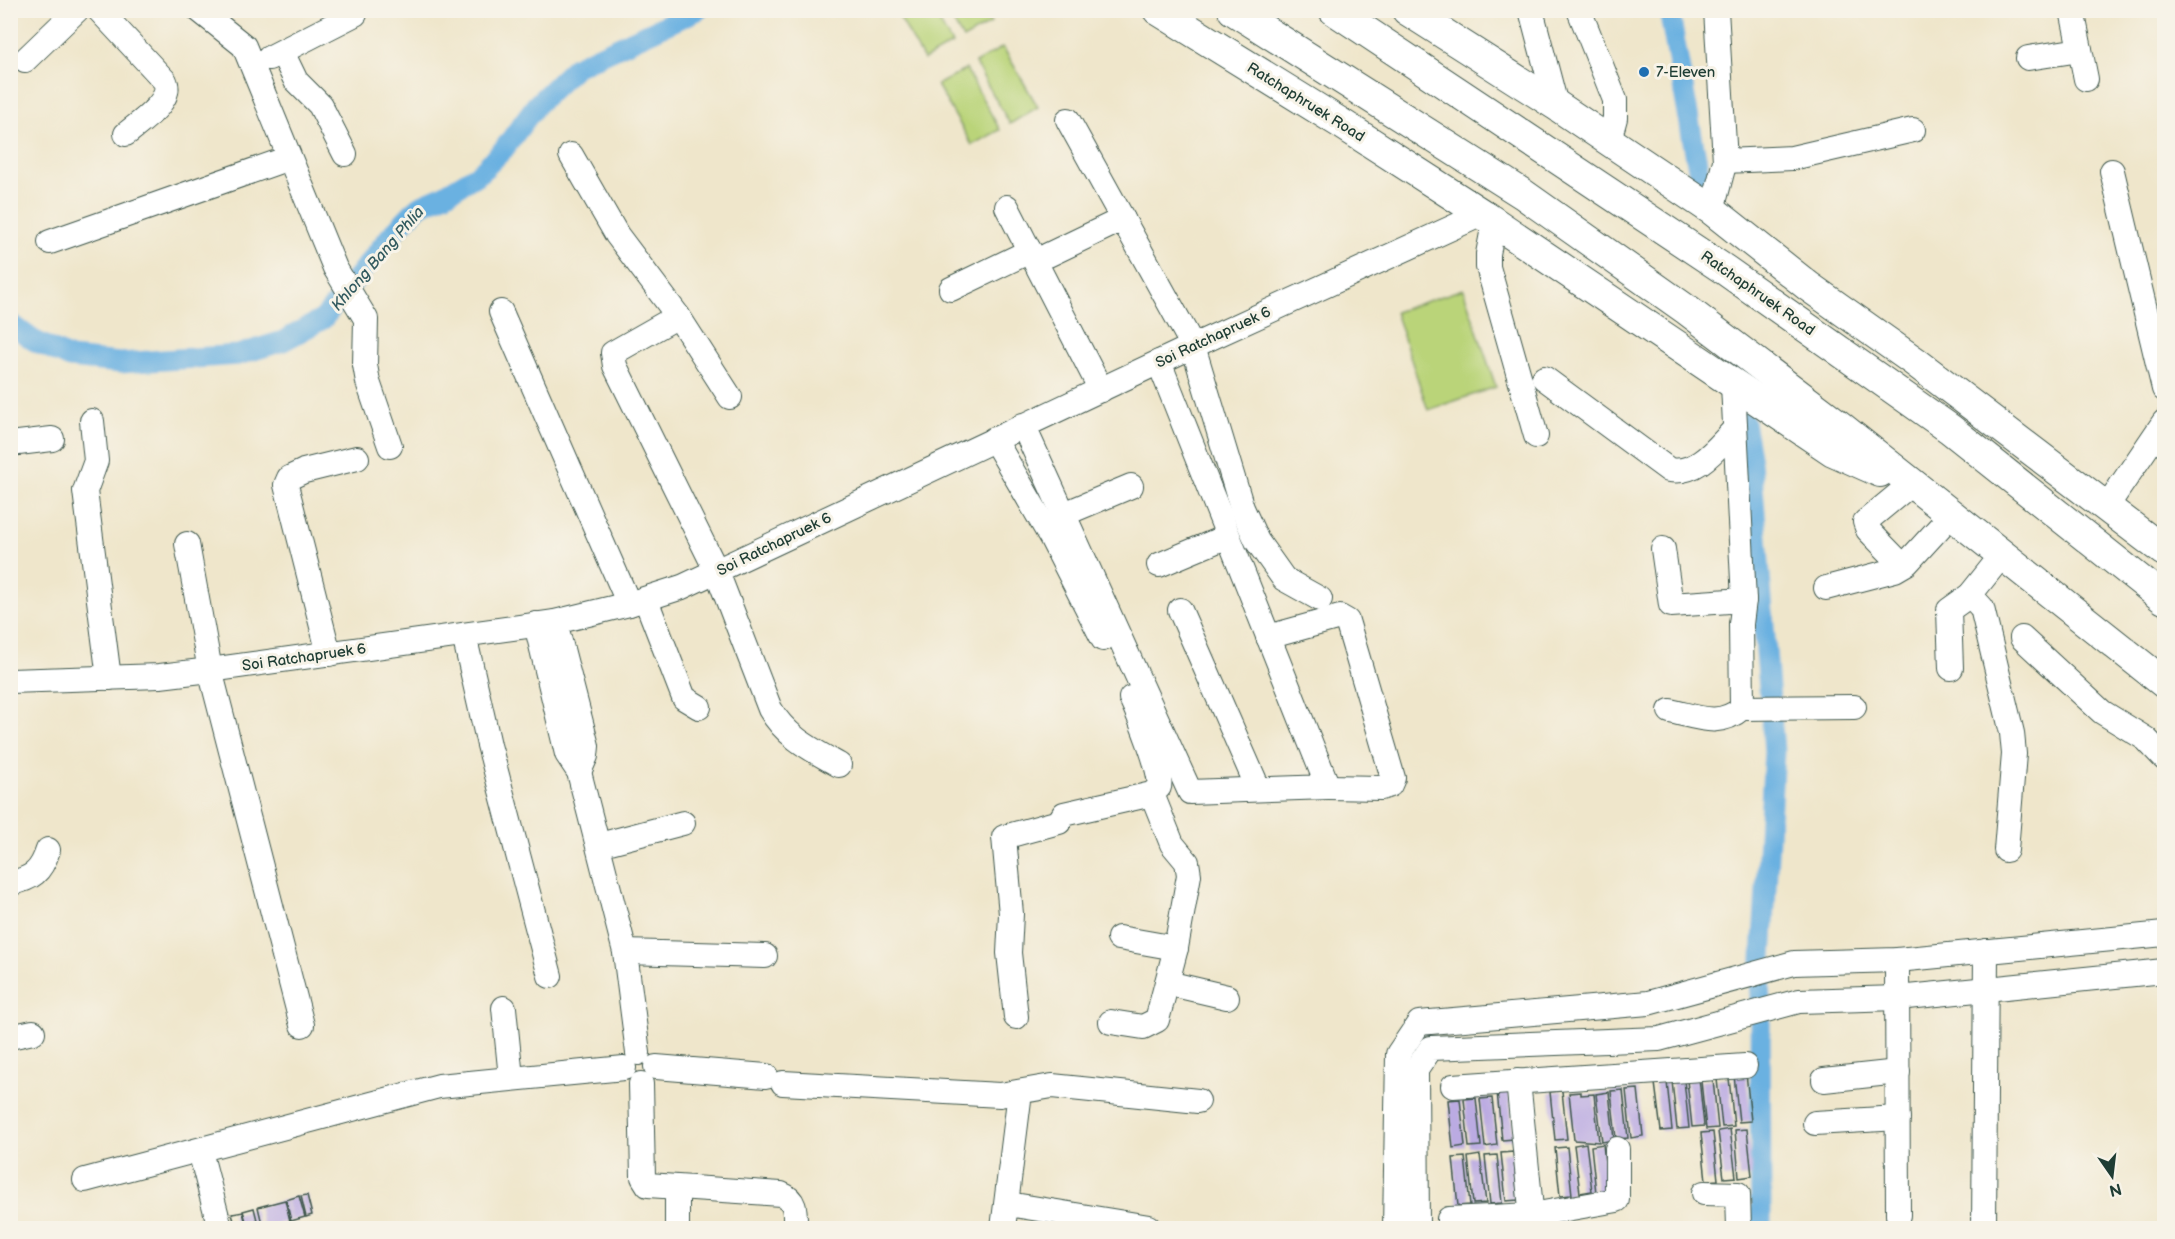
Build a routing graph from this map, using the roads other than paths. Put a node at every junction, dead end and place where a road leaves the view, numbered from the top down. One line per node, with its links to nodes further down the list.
1 (77, 10): 18 (street)
2 (99, 10): 24 (street)
3 (199, 10): 19 (street)
4 (1158, 10): 34 (main road, Ratchaphruek Road)
5 (1233, 10): 58 (main road, Ratchaphruek Road)
6 (1335, 10): 72 (main road, Ratchaphruek Road)
7 (1407, 10): 21 (main road)
8 (1531, 10): 21 (street)
9 (1579, 10): 25 (street)
10 (1698, 10): 14 (street)
11 (1716, 10): 14 (street)
12 (2072, 10): 15 (street)
13 (355, 14): 16 (street)
14 (1719, 46): 29 (street)
15 (2080, 50): 17 (street); 20 (street)
16 (282, 52): 19 (street); 26 (street)
17 (2028, 58)
18 (25, 60)
19 (253, 65): 28 (street)
20 (2086, 79)
21 (1556, 105): 25 (main road)
22 (1068, 120): 33 (street)
23 (1913, 130): 29 (street)
24 (126, 134)
25 (1609, 140): 32 (main road)
26 (345, 154)
27 (571, 155): 39 (street)
28 (289, 158): 35 (street); 56 (street)
29 (1725, 161): 32 (street)
30 (2112, 171): 44 (street)
31 (1007, 207): 36 (street)
32 (1712, 210): 47 (main road)
33 (1123, 219): 36 (street); 40 (street)
34 (1488, 219): 40 (street, Soi Ratchapruek 6); 43 (main road, Ratchaphruek Road); 52 (street)
35 (50, 242)
36 (1039, 253): 37 (street); 45 (street)
37 (951, 289)
38 (501, 312): 76 (street)
39 (678, 316): 46 (street); 70 (street)
40 (1193, 346): 41 (street, Soi Ratchapruek 6); 74 (street)
41 (1159, 362): 45 (street, Soi Ratchapruek 6); 63 (street)
42 (1544, 378): 51 (street)
43 (1733, 385): 51 (street); 58 (main road, Ratchaphruek Road)
44 (2164, 389)
45 (1101, 390): 50 (street, Soi Ratchapruek 6)
46 (730, 397)
47 (1974, 406): 60 (main road); 72 (main road)
48 (92, 421): 85 (street)
49 (2164, 422): 60 (street)
50 (1023, 425): 54 (street, Soi Ratchapruek 6); 61 (street)
51 (1735, 429): 75 (street)
52 (1536, 436)
53 (52, 439): 55 (street)
54 (993, 439): 70 (street, Soi Ratchapruek 6); 96 (street)
55 (10, 444)
56 (390, 446)
57 (357, 458): 82 (street)
58 (1910, 483): 62 (main road, Ratchaphruek Road); 69 (street)
59 (1131, 486): 61 (street)
60 (2107, 506): 65 (main road)
61 (1064, 514): 95 (street)
62 (1951, 515): 67 (main road, Ratchaphruek Road); 69 (street)
63 (1228, 536): 68 (street); 80 (street)
64 (187, 544): 84 (street)
65 (2160, 544)
66 (1663, 549): 75 (street)
67 (2002, 555): 73 (street); 87 (main road, Ratchaphruek Road)
68 (1159, 565)
69 (1902, 565): 71 (street)
70 (717, 572): 76 (street, Soi Ratchapruek 6); 93 (street)
71 (1826, 588)
72 (2157, 593)
73 (1970, 595): 83 (street); 100 (street)
74 (1320, 598)
75 (1744, 600): 90 (street)
76 (638, 602): 78 (street, Soi Ratchapruek 6); 88 (street)
77 (1180, 610): 95 (street)
78 (545, 623): 79 (street, Soi Ratchapruek 6); 98 (street)
79 (464, 635): 82 (street, Soi Ratchapruek 6); 110 (street)
80 (1268, 637): 94 (street); 94 (street)
81 (2022, 638): 92 (street)
82 (329, 654): 84 (street, Soi Ratchapruek 6)
83 (1951, 668)
84 (210, 670): 85 (street, Soi Ratchapruek 6); 118 (street)
85 (109, 678): 86 (street, Soi Ratchapruek 6)
86 (10, 681)
87 (2164, 683)
88 (699, 707)
89 (1854, 707): 90 (street)
90 (1742, 708): 91 (street)
91 (1670, 711)
92 (2164, 758)
93 (839, 765)
94 (1328, 787): 95 (street)
95 (1258, 788)
96 (1152, 794): 104 (street); 116 (street)
97 (683, 823): 98 (street)
98 (599, 845): 106 (street)
99 (48, 850): 101 (street)
100 (2006, 850)
101 (10, 883)
102 (2164, 934): 105 (street)
103 (1119, 939): 104 (street)
104 (1176, 948): 111 (street)
105 (1986, 951): 108 (street); 112 (street)
106 (626, 952): 107 (street); 120 (street)
107 (765, 956)
108 (1897, 960): 114 (street); 144 (street)
109 (2164, 971): 112 (street)
110 (550, 976)
111 (1167, 983): 113 (street); 117 (street)
112 (1986, 988): 114 (street); 147 (street)
113 (1227, 997)
114 (1898, 998): 121 (street); 145 (street)
115 (504, 1008): 122 (street)
116 (1016, 1017)
117 (1111, 1022)
118 (302, 1025)
119 (1745, 1066): 124 (street)
120 (640, 1068): 122 (street); 126 (street); 133 (street)
121 (1898, 1072): 123 (street); 128 (street)
122 (511, 1077): 131 (street)
123 (1824, 1080)
124 (1518, 1081): 125 (street); 138 (street)
125 (1453, 1086)
126 (1020, 1092): 127 (street); 135 (street)
127 (1198, 1101)
128 (1898, 1118): 129 (street); 136 (street)
129 (1815, 1123)
130 (1617, 1149): 138 (street)
131 (200, 1151): 132 (street); 140 (street)
132 (85, 1180)
133 (677, 1189): 141 (street); 142 (street)
134 (1704, 1193): 146 (street)
135 (1008, 1204): 139 (street); 143 (street)
136 (1898, 1215)
137 (1449, 1219): 138 (street)
138 (1532, 1222)
139 (1149, 1227)
140 (220, 1228)
141 (676, 1228)
142 (795, 1228)
143 (1003, 1228)
144 (1395, 1228)
145 (1417, 1228)
146 (1739, 1228)
147 (1983, 1228)

